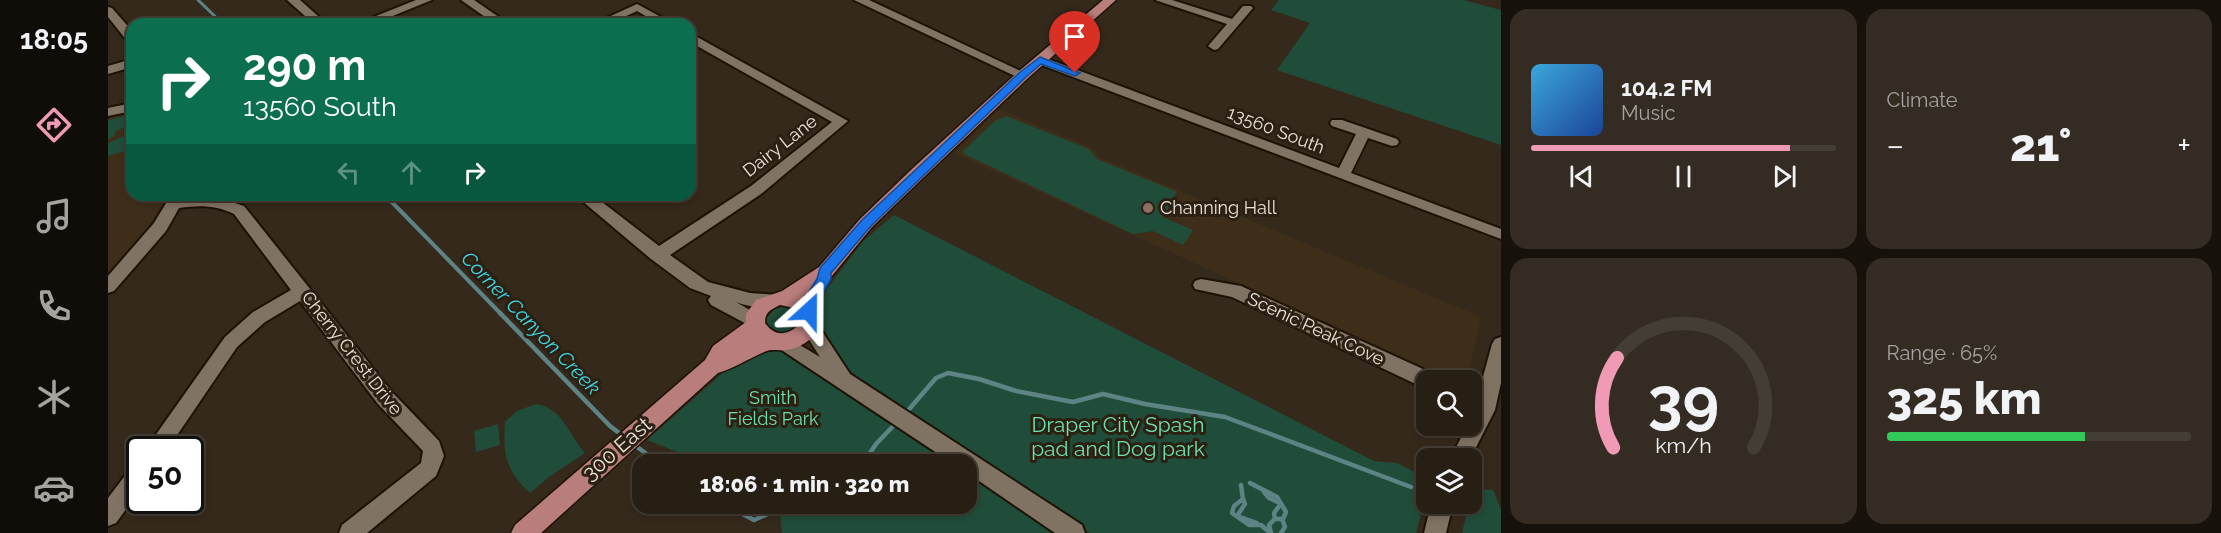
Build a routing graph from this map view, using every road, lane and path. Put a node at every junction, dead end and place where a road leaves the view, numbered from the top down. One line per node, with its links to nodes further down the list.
1 (293, 0): 9 (street)
2 (426, 0): 10 (street)
3 (467, 0): 11 (street)
4 (860, 0): 21 (street)
5 (1110, 0): 18 (main road)
6 (1161, 0): 14 (street)
7 (1247, 8): 14 (street)
8 (108, 10): 15 (street)
9 (314, 18)
10 (378, 18)
11 (494, 18)
12 (612, 18): 13 (street)
13 (657, 18)
14 (1233, 23): 17 (street)
15 (126, 32)
16 (696, 40): 32 (street, Dairy Lane)
17 (1214, 46)
18 (1040, 60): 21 (main road); 27 (street, 13560 South)
19 (126, 65): 20 (street)
20 (108, 70)
21 (1023, 75): 33 (main road)
22 (126, 108): 23 (street)
23 (108, 112)
24 (1337, 123): 25 (street)
25 (1364, 133): 26 (street); 27 (street)
26 (1392, 142)
27 (1342, 175): 31 (street, 13560 South)
28 (176, 201): 35 (street)
29 (213, 201): 36 (street, Cherry Crest Drive)
30 (590, 201): 32 (street)
31 (1499, 234)
32 (657, 255): 37 (street)
33 (825, 272): 38 (main road); 39 (main road)
34 (1201, 285): 44 (street, Scenic Peak Cove)
35 (108, 287)
36 (303, 291): 47 (street); 51 (street, Cherry Crest Drive)
37 (709, 291): 38 (street); 40 (street)
38 (779, 299): 39 (main road); 40 (main road)
39 (809, 319): 41 (main road); 45 (street)
40 (755, 323): 41 (main road); 43 (main road, 300 East)
41 (778, 341): 43 (main road, 300 East); 45 (street)
42 (1501, 344): 46 (street)
43 (712, 366): 52 (main road, 300 East)
44 (1416, 375)
45 (843, 379): 53 (street)
46 (1482, 395)
47 (165, 436)
48 (126, 491): 50 (street)
49 (1440, 514): 54 (street)
50 (108, 516)
51 (350, 533)
52 (523, 533)
53 (1074, 533)
54 (1435, 533)

